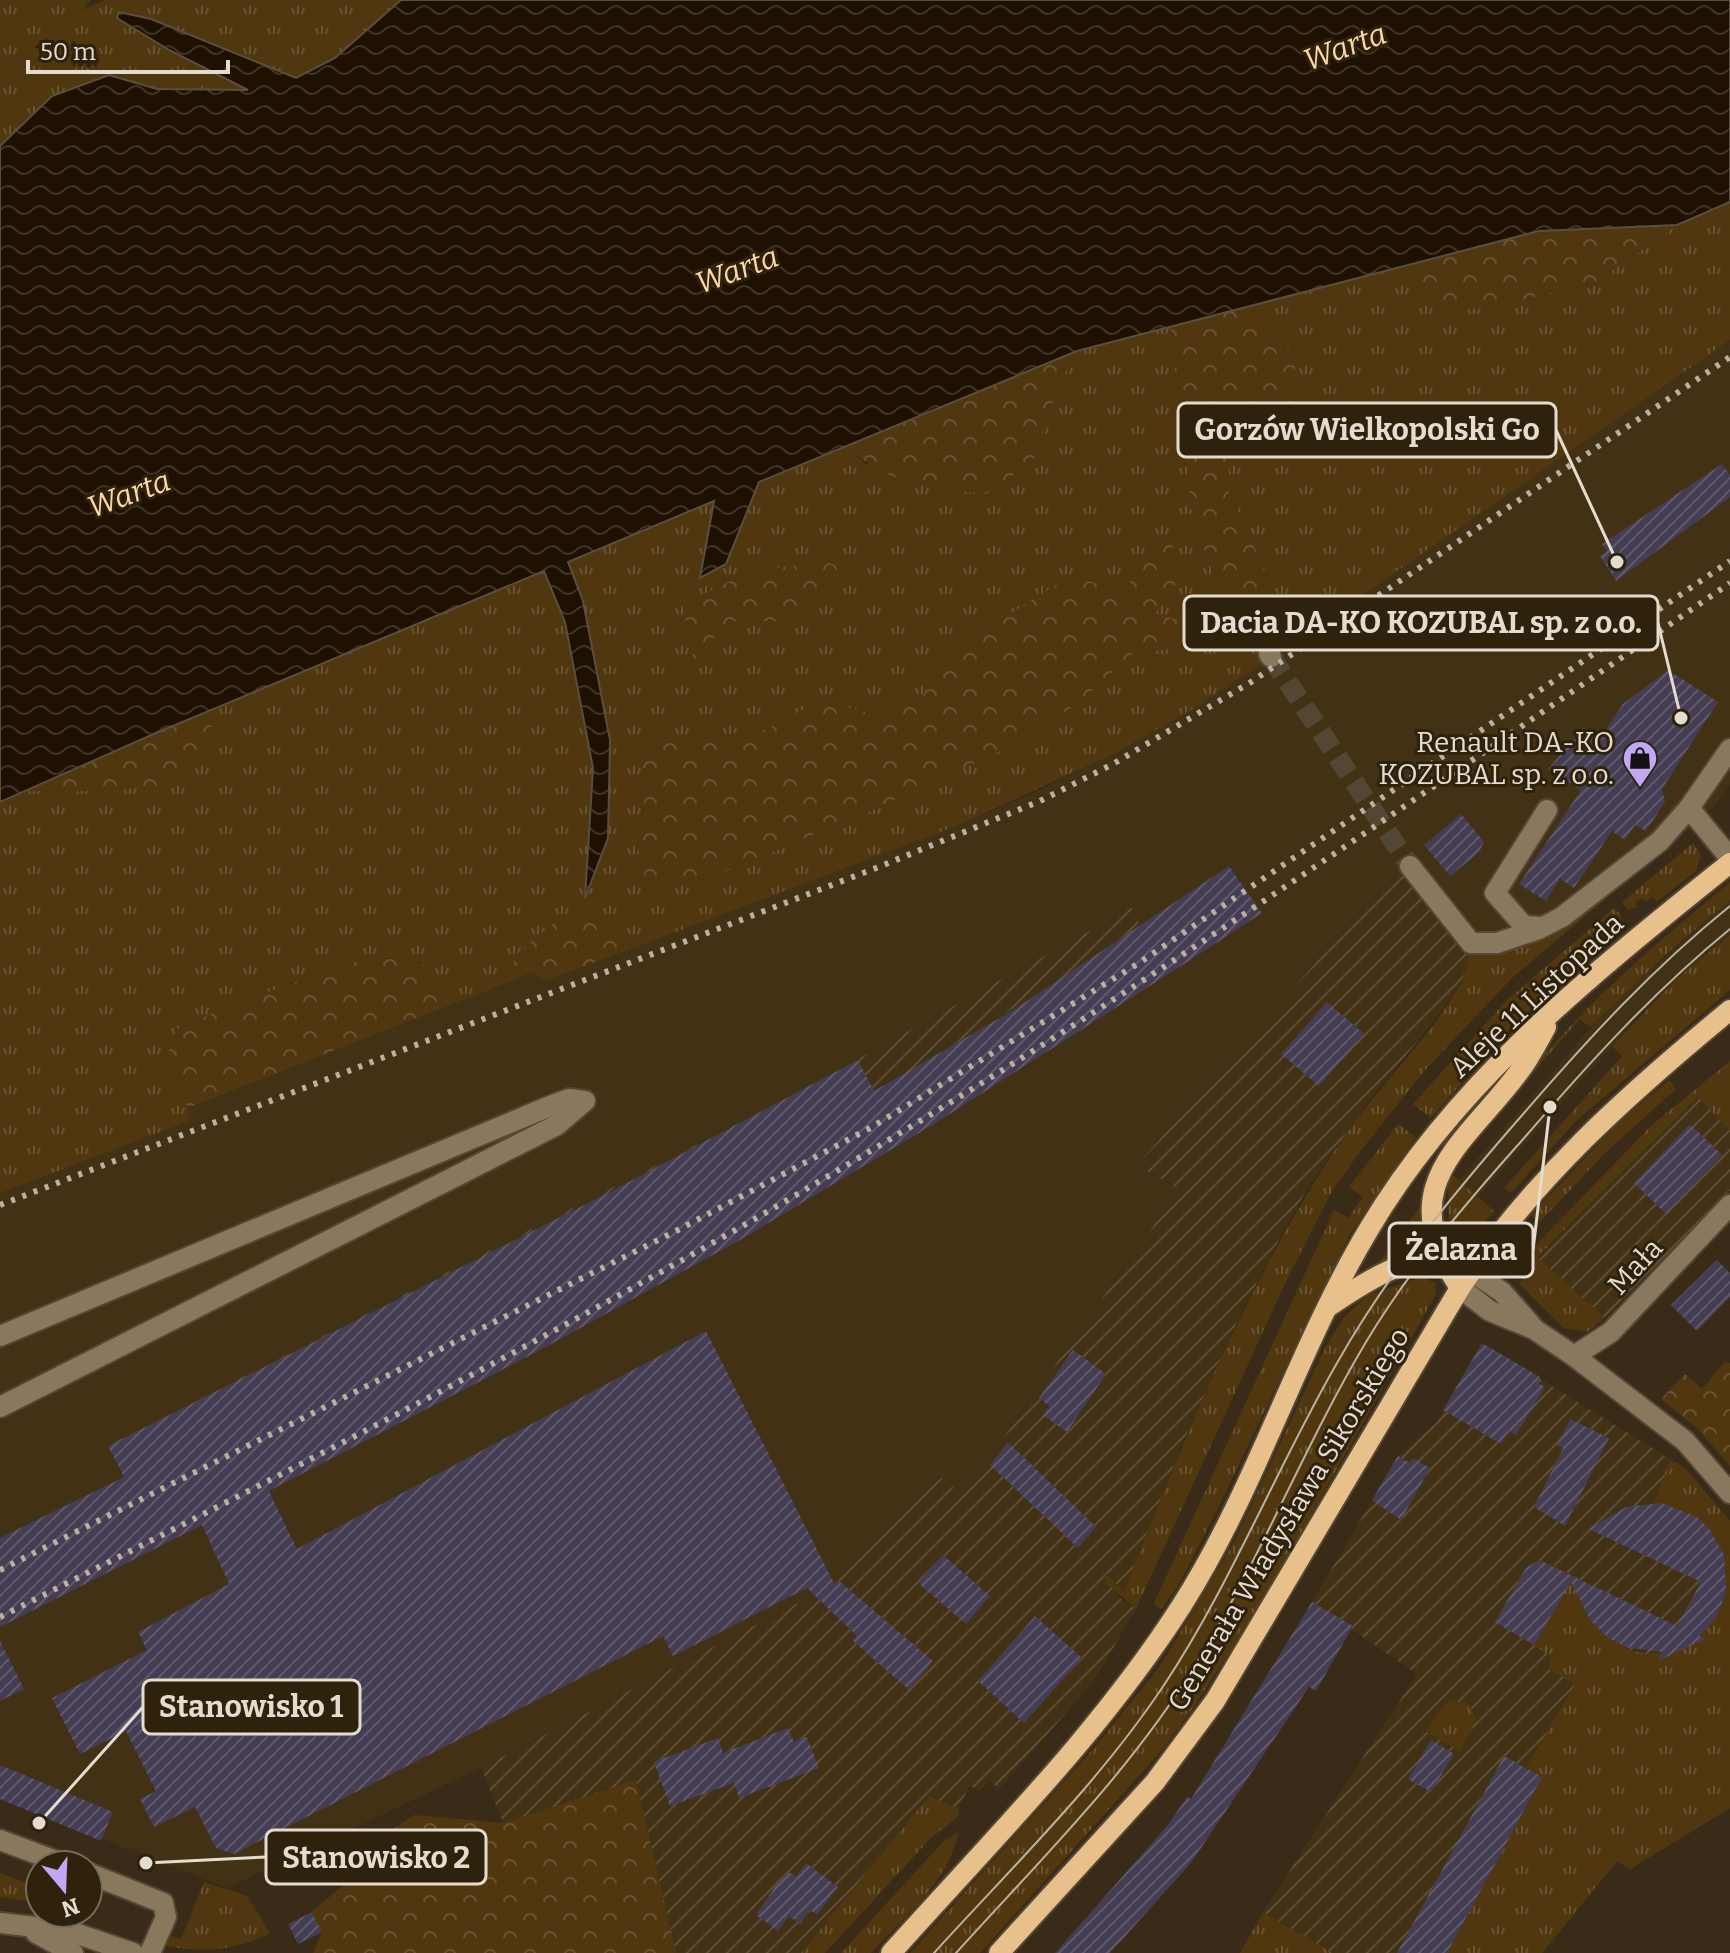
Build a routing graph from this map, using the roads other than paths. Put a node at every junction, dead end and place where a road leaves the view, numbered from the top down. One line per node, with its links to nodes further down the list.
1 (1730, 749): 2 (street)
2 (1689, 808): 4 (street); 6 (street)
3 (1547, 810): 6 (street)
4 (1730, 860): 8 (main road, Aleje 11 Listopada)
5 (1410, 866): 6 (street)
6 (1543, 927)
7 (1730, 1010): 11 (main road)
8 (1554, 1014): 10 (main road); 12 (main road, Aleje 11 Listopada)
9 (1730, 1205): 14 (street, Mała)
10 (1440, 1258): 11 (main road); 12 (main road)
11 (1465, 1279): 14 (street); 28 (main road, Generała Władysława Sikorskiego)
12 (1324, 1309): 27 (main road, Generała Władysława Sikorskiego)
13 (0, 1336): 15 (street)
14 (1574, 1356): 16 (street)
15 (0, 1407)
16 (1730, 1493)
17 (0, 1840): 18 (street)
18 (24, 1849)
19 (104, 1879): 26 (street)
20 (0, 1923): 21 (street)
21 (24, 1928)
22 (27, 1929): 24 (street)
23 (40, 1929): 25 (street)
24 (73, 1953)
25 (133, 1953)
26 (150, 1953)
27 (891, 1953)
28 (999, 1953)

